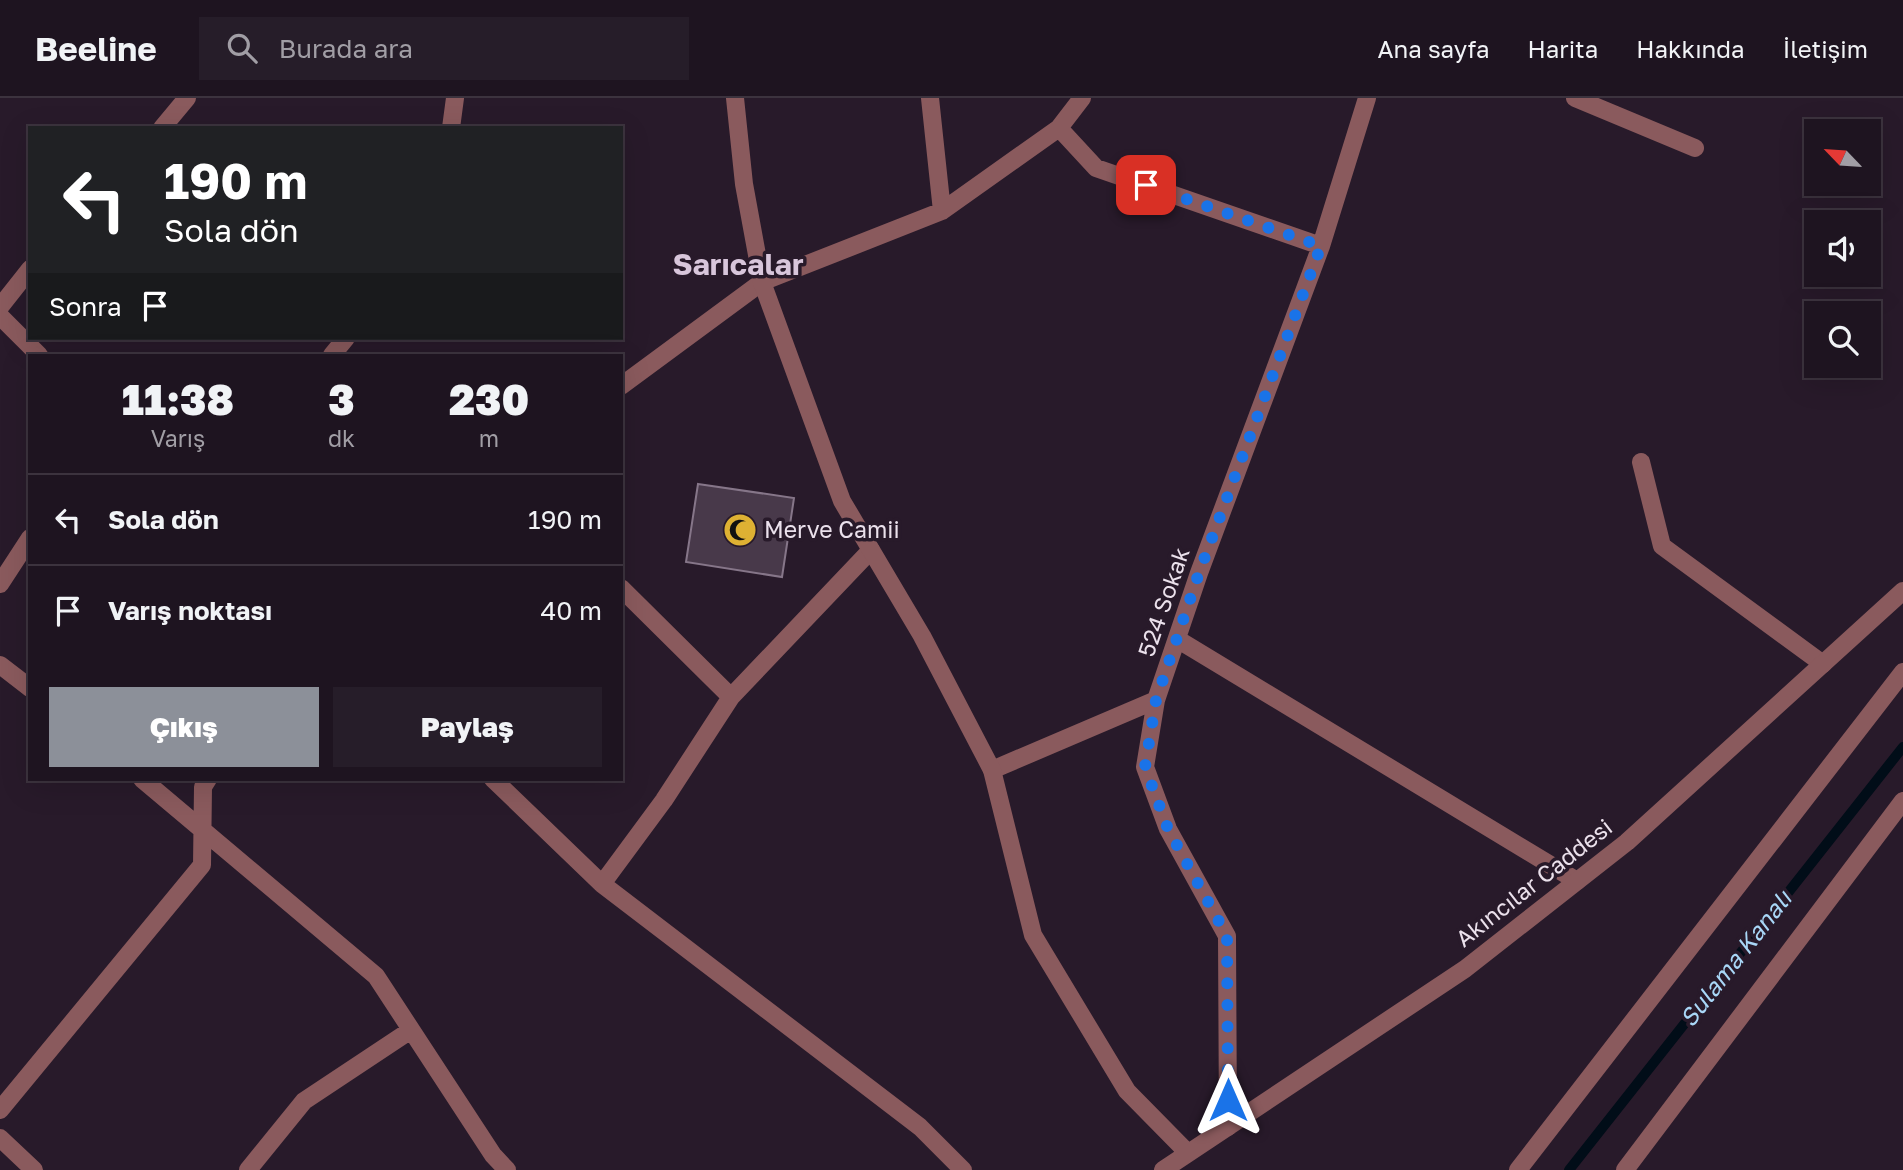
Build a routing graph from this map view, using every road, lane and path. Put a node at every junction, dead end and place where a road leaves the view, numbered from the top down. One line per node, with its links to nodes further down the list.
1 (187, 98): 8 (street)
2 (454, 98): 9 (street)
3 (735, 98): 15 (street)
4 (930, 98): 12 (street)
5 (1082, 98): 10 (street)
6 (1367, 98): 13 (street, 524 Sokak)
7 (1575, 98): 11 (street)
8 (164, 126)
9 (451, 126)
10 (1059, 128): 12 (street); 13 (street)
11 (1695, 148)
12 (942, 211): 15 (street)
13 (1321, 246): 28 (street, 524 Sokak)
14 (28, 272): 16 (street)
15 (762, 282): 21 (street); 24 (street)
16 (0, 307)
17 (0, 316): 19 (street)
18 (344, 340): 20 (street)
19 (38, 354)
20 (333, 354)
21 (623, 385)
22 (1641, 462): 29 (street)
23 (28, 541): 25 (street)
24 (871, 550): 33 (street); 35 (street)
25 (0, 584)
26 (623, 590): 33 (street)
27 (1903, 591): 29 (street, Akıncılar Caddesi)
28 (1177, 639): 34 (street, 524 Sokak); 41 (street)
29 (1823, 664): 41 (street, Akıncılar Caddesi)
30 (0, 665): 32 (street)
31 (1903, 672): 53 (street)
32 (28, 686)
33 (731, 696): 42 (street)
34 (1156, 700): 35 (street); 45 (street, 524 Sokak)
35 (992, 769): 47 (street)
36 (145, 781): 40 (street)
37 (207, 781): 40 (street)
38 (495, 781): 42 (street)
39 (1903, 801): 54 (street)
40 (203, 827): 43 (street); 44 (street)
41 (1577, 880): 45 (street, Akıncılar Caddesi)
42 (601, 884): 51 (street)
43 (411, 1030): 49 (street); 50 (street)
44 (0, 1110)
45 (1228, 1127): 47 (street, Akıncılar Caddesi)
46 (0, 1138): 48 (street)
47 (1188, 1153): 52 (street, Akıncılar Caddesi)
48 (34, 1170)
49 (248, 1170)
50 (507, 1170)
51 (963, 1170)
52 (1163, 1170)
53 (1518, 1170)
54 (1625, 1170)

